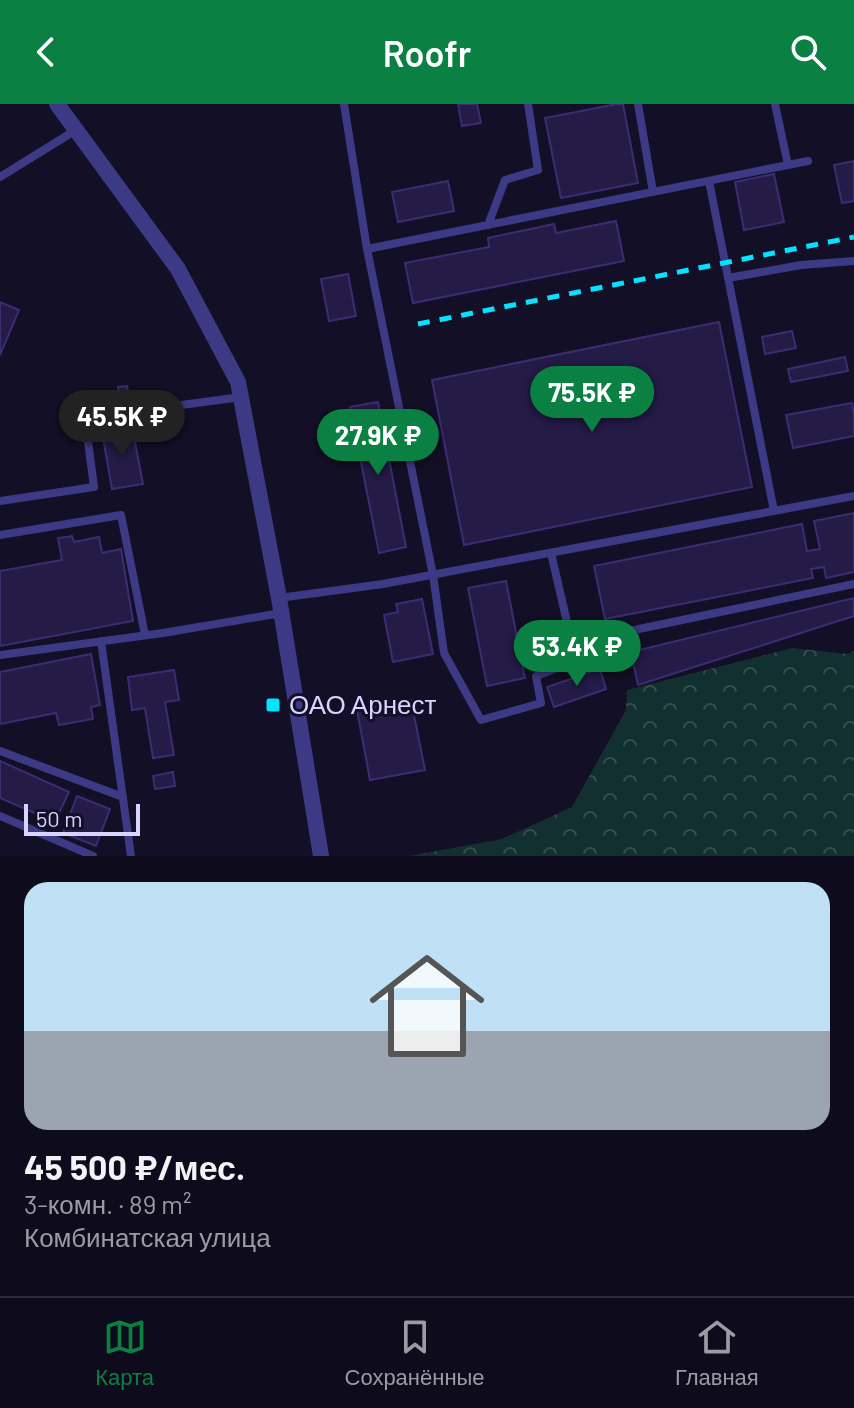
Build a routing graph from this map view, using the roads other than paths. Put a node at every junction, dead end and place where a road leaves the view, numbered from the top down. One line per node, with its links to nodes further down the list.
1 (57, 104): 6 (street)
2 (344, 104): 13 (lane)
3 (528, 104): 12 (lane)
4 (638, 104): 11 (lane)
5 (775, 104): 8 (lane)
6 (76, 130): 9 (lane); 16 (street)
7 (808, 161): 8 (lane)
8 (788, 165): 10 (lane)
9 (0, 177)
10 (709, 181): 11 (lane); 15 (lane)
11 (653, 192): 12 (lane)
12 (488, 225): 13 (lane)
13 (367, 249): 22 (lane)
14 (854, 261): 15 (lane)
15 (728, 278): 19 (lane)
16 (241, 397): 18 (lane); 24 (street)
17 (854, 496): 19 (lane)
18 (0, 501)
19 (774, 511): 21 (lane)
20 (0, 535): 25 (lane)
21 (551, 553): 22 (lane); 27 (lane)
22 (433, 575): 24 (lane); 27 (lane)
23 (854, 584): 27 (lane)
24 (280, 605): 25 (lane); 34 (street)
25 (145, 635): 26 (lane)
26 (101, 641): 28 (lane); 30 (lane)
27 (572, 643)
28 (0, 655)
29 (0, 751): 30 (lane)
30 (123, 797): 33 (lane)
31 (0, 816): 32 (lane)
32 (93, 856)
33 (131, 856)
34 (321, 856)

